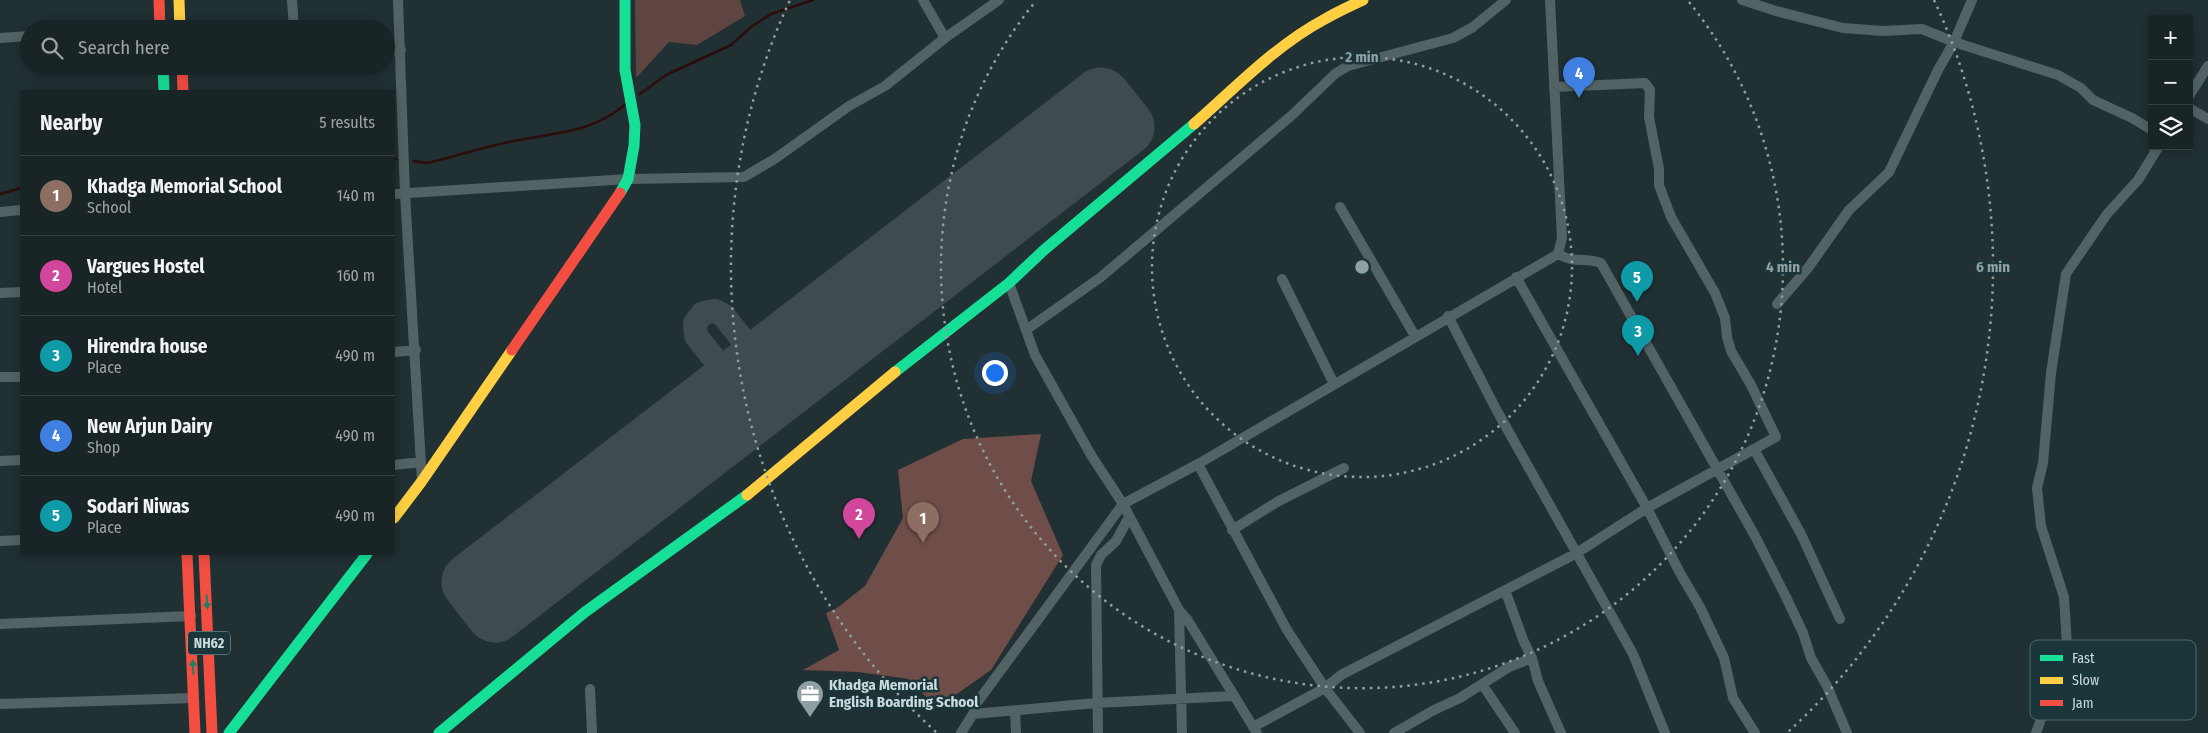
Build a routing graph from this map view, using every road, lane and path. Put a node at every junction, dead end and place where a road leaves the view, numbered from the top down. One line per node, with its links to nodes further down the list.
1 (159, 0): 13 (street)
2 (179, 0): 14 (street)
3 (292, 0): 15 (street)
4 (398, 0): 21 (street)
5 (625, 0): 33 (street)
6 (923, 0): 18 (street)
7 (999, 0): 18 (street)
8 (1363, 0): 42 (street)
9 (1506, 0): 47 (street)
10 (1550, 0): 25 (street)
11 (1742, 0): 19 (street)
12 (1972, 0): 19 (street)
13 (159, 20)
14 (180, 20)
15 (293, 20)
16 (20, 37): 17 (street)
17 (0, 38)
18 (945, 38): 33 (street)
19 (1954, 42): 31 (street); 45 (street)
20 (395, 50): 21 (street)
21 (401, 50): 35 (street)
22 (2208, 66): 28 (street)
23 (163, 75): 26 (street)
24 (182, 75): 27 (street)
25 (1554, 87): 39 (street); 54 (street)
26 (164, 90)
27 (183, 90)
28 (2193, 90)
29 (2193, 110): 30 (street)
30 (2208, 119)
31 (2148, 128)
32 (2157, 150): 79 (street)
33 (628, 179): 35 (street); 62 (street)
34 (395, 194): 35 (street)
35 (405, 194): 49 (street)
36 (1340, 206): 48 (street)
37 (20, 210): 38 (street)
38 (0, 212)
39 (1558, 254): 40 (street); 61 (street)
40 (1516, 277): 46 (street); 64 (street)
41 (1282, 279): 53 (street)
42 (1009, 283): 47 (street); 96 (street)
43 (20, 292): 44 (street)
44 (0, 293)
45 (1777, 304)
46 (1448, 316): 48 (street); 70 (street)
47 (1026, 330): 63 (street)
48 (1415, 336): 53 (street)
49 (416, 350): 50 (street); 57 (street)
50 (395, 352)
51 (0, 377): 52 (street)
52 (20, 377)
53 (1334, 384): 58 (street)
54 (1754, 449): 61 (street); 77 (street)
55 (20, 460): 56 (street)
56 (0, 461)
57 (421, 462): 59 (street); 62 (street)
58 (1198, 464): 63 (street); 67 (street)
59 (395, 465)
60 (1344, 468): 67 (street)
61 (1717, 470): 64 (street); 108 (street)
62 (422, 481): 65 (street)
63 (1123, 504): 66 (street); 90 (street)
64 (1647, 508): 70 (street); 107 (street)
65 (395, 517)
66 (1129, 517): 75 (street); 87 (street)
67 (1232, 530): 82 (street)
68 (20, 540): 69 (street)
69 (0, 541)
70 (1575, 554): 74 (street); 106 (street)
71 (187, 555): 76 (street, NH62)
72 (204, 555): 94 (street, NH62, one-way to 94)
73 (366, 555): 95 (street)
74 (1505, 590): 80 (street); 82 (street)
75 (1179, 610): 84 (street); 86 (street)
76 (191, 616): 78 (street); 85 (street, NH62, one-way to 76)
77 (1840, 619)
78 (0, 624)
79 (2066, 640)
80 (1532, 658): 81 (street); 105 (street)
81 (1482, 684): 103 (street); 104 (street)
82 (1326, 688): 92 (street); 102 (street)
83 (590, 689): 97 (street)
84 (1233, 696): 86 (street); 92 (street)
85 (194, 698): 88 (street); 93 (street, NH62)
86 (1180, 699): 87 (street); 101 (street)
87 (1096, 702): 89 (street); 100 (street)
88 (0, 704)
89 (1015, 711): 90 (street); 99 (street)
90 (973, 714): 98 (street)
91 (2041, 720): 109 (street)
92 (1255, 730)
93 (196, 733)
94 (212, 733)
95 (229, 733)
96 (439, 733)
97 (592, 733)
98 (961, 733)
99 (1016, 733)
100 (1098, 733)
101 (1182, 733)
102 (1360, 733)
103 (1394, 733)
104 (1515, 733)
105 (1561, 733)
106 (1665, 733)
107 (1755, 733)
108 (1847, 733)
109 (2036, 733)

